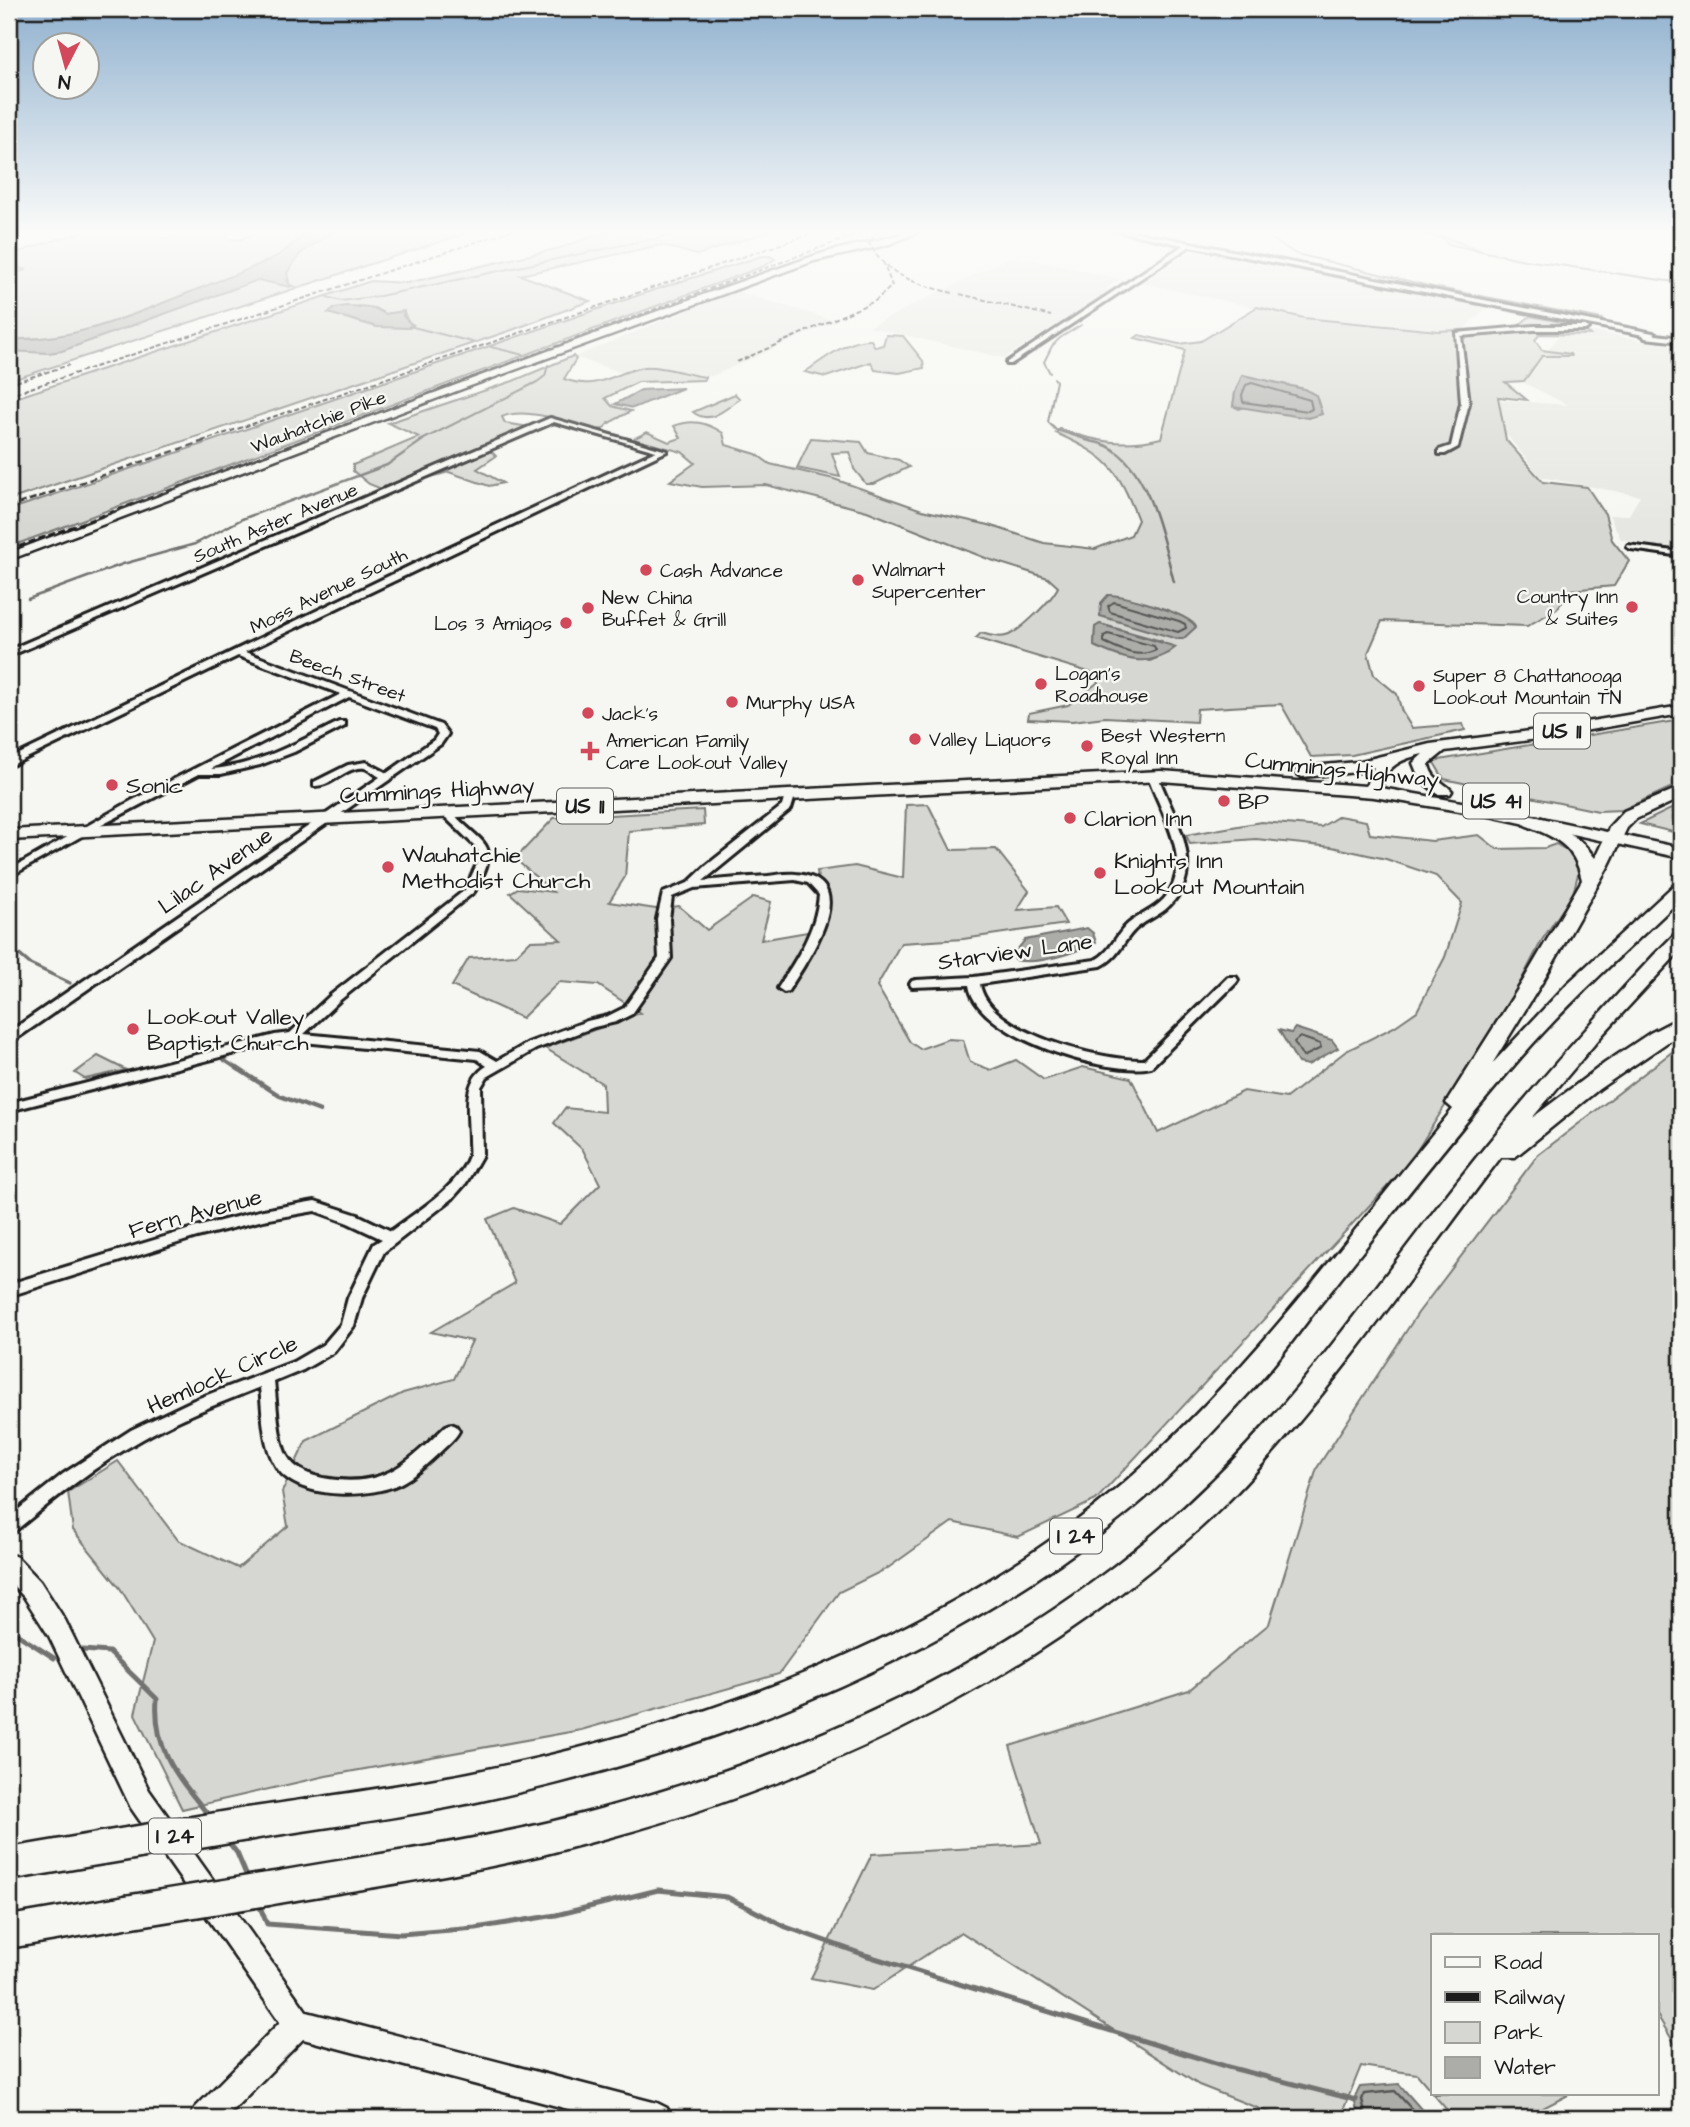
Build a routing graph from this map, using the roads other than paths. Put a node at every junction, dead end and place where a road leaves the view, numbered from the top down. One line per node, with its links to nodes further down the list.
1 (618, 329): 13 (street, Wauhatchie Pike)
2 (1060, 329): 8 (street)
3 (1526, 329): 10 (street)
4 (1585, 329): 6 (street)
5 (1624, 329): 6 (street)
6 (1653, 335): 7 (street)
7 (1681, 340)
8 (1009, 363)
9 (552, 420): 14 (street, South Aster Avenue); 15 (street, Moss Avenue South)
10 (1442, 452)
11 (1632, 547): 12 (street)
12 (1681, 554)
13 (9, 557)
14 (9, 653)
15 (238, 653): 16 (street, Beech Street); 22 (street, Moss Avenue South)
16 (349, 694): 19 (street, Beech Street); 23 (street)
17 (1681, 710): 20 (main road, US 11)
18 (342, 724): 23 (street)
19 (443, 734): 26 (street, Lilac Avenue)
20 (1441, 747): 21 (main road, US 11); 29 (main road)
21 (1405, 755): 24 (main road); 28 (main road, US 11)
22 (9, 763)
23 (197, 772): 35 (street)
24 (1302, 772): 25 (main road, Cummings Highway / US 41); 28 (main road, Cummings Highway / US 41)
25 (1157, 776): 28 (main road, Cummings Highway / US 41); 31 (main road, Cummings Highway / US 11); 46 (street, Starview Lane)
26 (387, 777): 27 (street); 33 (street, Lilac Avenue)
27 (318, 784)
28 (1373, 785): 29 (main road, Cummings Highway / US 41); 34 (main road, Cummings Highway / US 41)
29 (1444, 791): 36 (main road, Cummings Highway / US 41)
30 (1681, 792): 36 (highway)
31 (790, 796): 32 (main road, Cummings Highway / US 11); 42 (street, Hemlock Circle)
32 (447, 813): 33 (main road, Cummings Highway / US 11); 50 (street)
33 (326, 819): 35 (main road, Cummings Highway / US 11); 51 (street, Lilac Avenue)
34 (1531, 821): 36 (main road, Cummings Highway / US 41); 41 (highway)
35 (78, 832): 37 (main road, Cummings Highway / US 11); 40 (street)
36 (1617, 832): 38 (main road, Cummings Highway / US 41); 39 (main road, Cummings Highway / US 41); 41 (highway)
37 (9, 835)
38 (1681, 840)
39 (1681, 853)
40 (9, 874)
41 (1591, 879): 54 (highway)
42 (692, 885): 48 (street); 52 (street, Hemlock Circle)
43 (1681, 890): 54 (highway, I 24)
44 (1681, 939): 55 (highway, I 24)
45 (1232, 980): 46 (street)
46 (974, 981): 47 (street, Starview Lane)
47 (916, 984)
48 (784, 988)
49 (1681, 1024): 55 (highway)
50 (293, 1037): 52 (street); 53 (street)
51 (9, 1038)
52 (496, 1066): 56 (street, Hemlock Circle)
53 (9, 1107)
54 (1411, 1177): 62 (highway, I 24, bridge)
55 (1468, 1184): 63 (highway, I 24, bridge)
56 (391, 1237): 57 (street, Fern Avenue); 58 (street, Hemlock Circle)
57 (9, 1290)
58 (266, 1380): 59 (street); 60 (street, Hemlock Circle)
59 (451, 1431)
60 (9, 1526)
61 (9, 1565): 64 (street)
62 (9, 1864)
63 (9, 1932)
64 (298, 2024): 65 (street); 66 (street)
65 (205, 2118)
66 (657, 2118)

